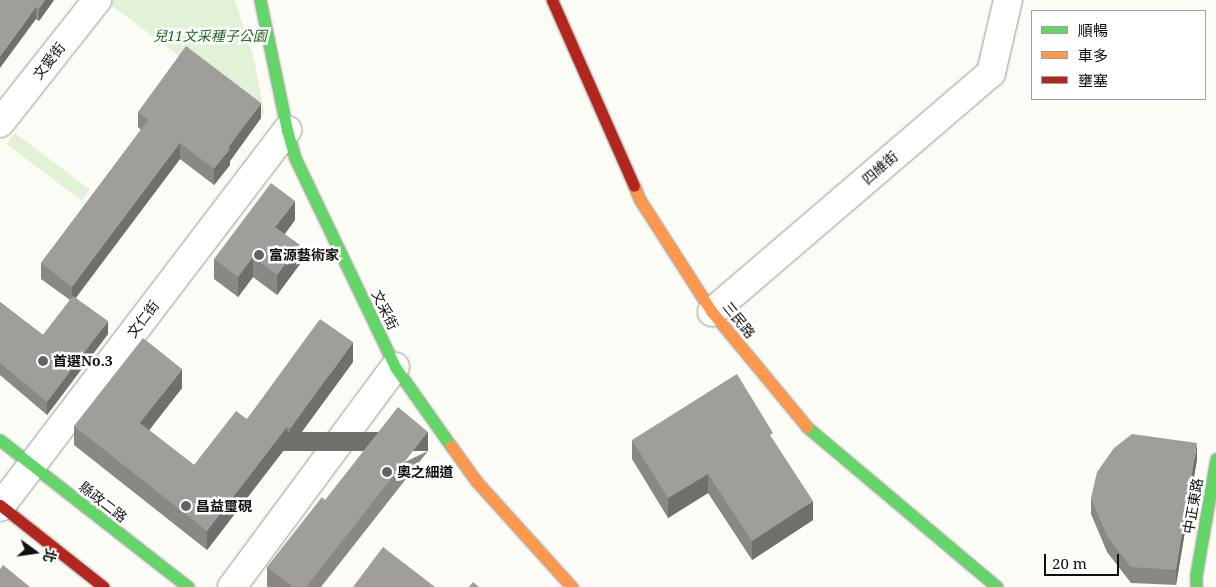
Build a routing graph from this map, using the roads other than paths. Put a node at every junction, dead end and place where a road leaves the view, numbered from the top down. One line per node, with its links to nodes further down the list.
1 (97, 0): 5 (street, 文愛街)
2 (260, 0): 6 (street, 文采街)
3 (552, 0): 7 (street, 三民路)
4 (1008, 0): 7 (street, 四維街)
5 (0, 123)
6 (287, 130): 8 (street, 文采街); 11 (street, 文仁街)
7 (712, 312): 17 (street, 三民路)
8 (395, 367): 15 (street); 16 (street, 文采街)
9 (0, 440): 11 (street, 縣政二路)
10 (1216, 459): 18 (street, 中正東路)
11 (32, 465): 12 (street, 文仁街); 14 (street, 縣政二路)
12 (0, 506): 13 (street)
13 (104, 587)
14 (188, 587)
15 (232, 587)
16 (572, 587)
17 (997, 587)
18 (1196, 587)

